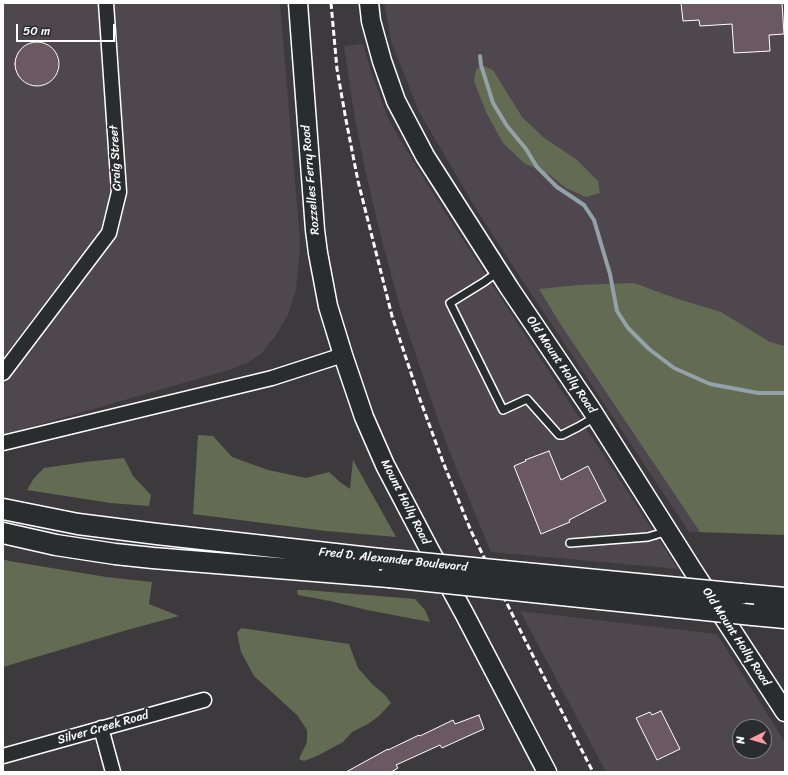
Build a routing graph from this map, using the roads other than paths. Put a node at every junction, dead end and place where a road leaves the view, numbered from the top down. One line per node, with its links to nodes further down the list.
1 (106, 3): 6 (street, Craig Street)
2 (298, 3): 5 (street, Rozzelles Ferry Road)
3 (369, 3): 4 (street, Old Mount Holly Road)
4 (499, 271): 7 (street, Old Mount Holly Road); 7 (lane)
5 (342, 355): 8 (street); 19 (street, Mount Holly Road)
6 (3, 373)
7 (595, 416): 10 (street, Old Mount Holly Road)
8 (3, 443)
9 (3, 509): 13 (main road, Fred D. Alexander Boulevard, bridge)
10 (668, 531): 12 (lane); 16 (street, Old Mount Holly Road)
11 (3, 533): 14 (main road, Fred D. Alexander Boulevard, bridge)
12 (570, 543)
13 (785, 598)
14 (785, 618)
15 (204, 700): 17 (street, Silver Creek Road)
16 (785, 712)
17 (101, 728): 18 (street, Silver Creek Road); 20 (street)
18 (3, 756)
19 (542, 771)
20 (113, 772)

